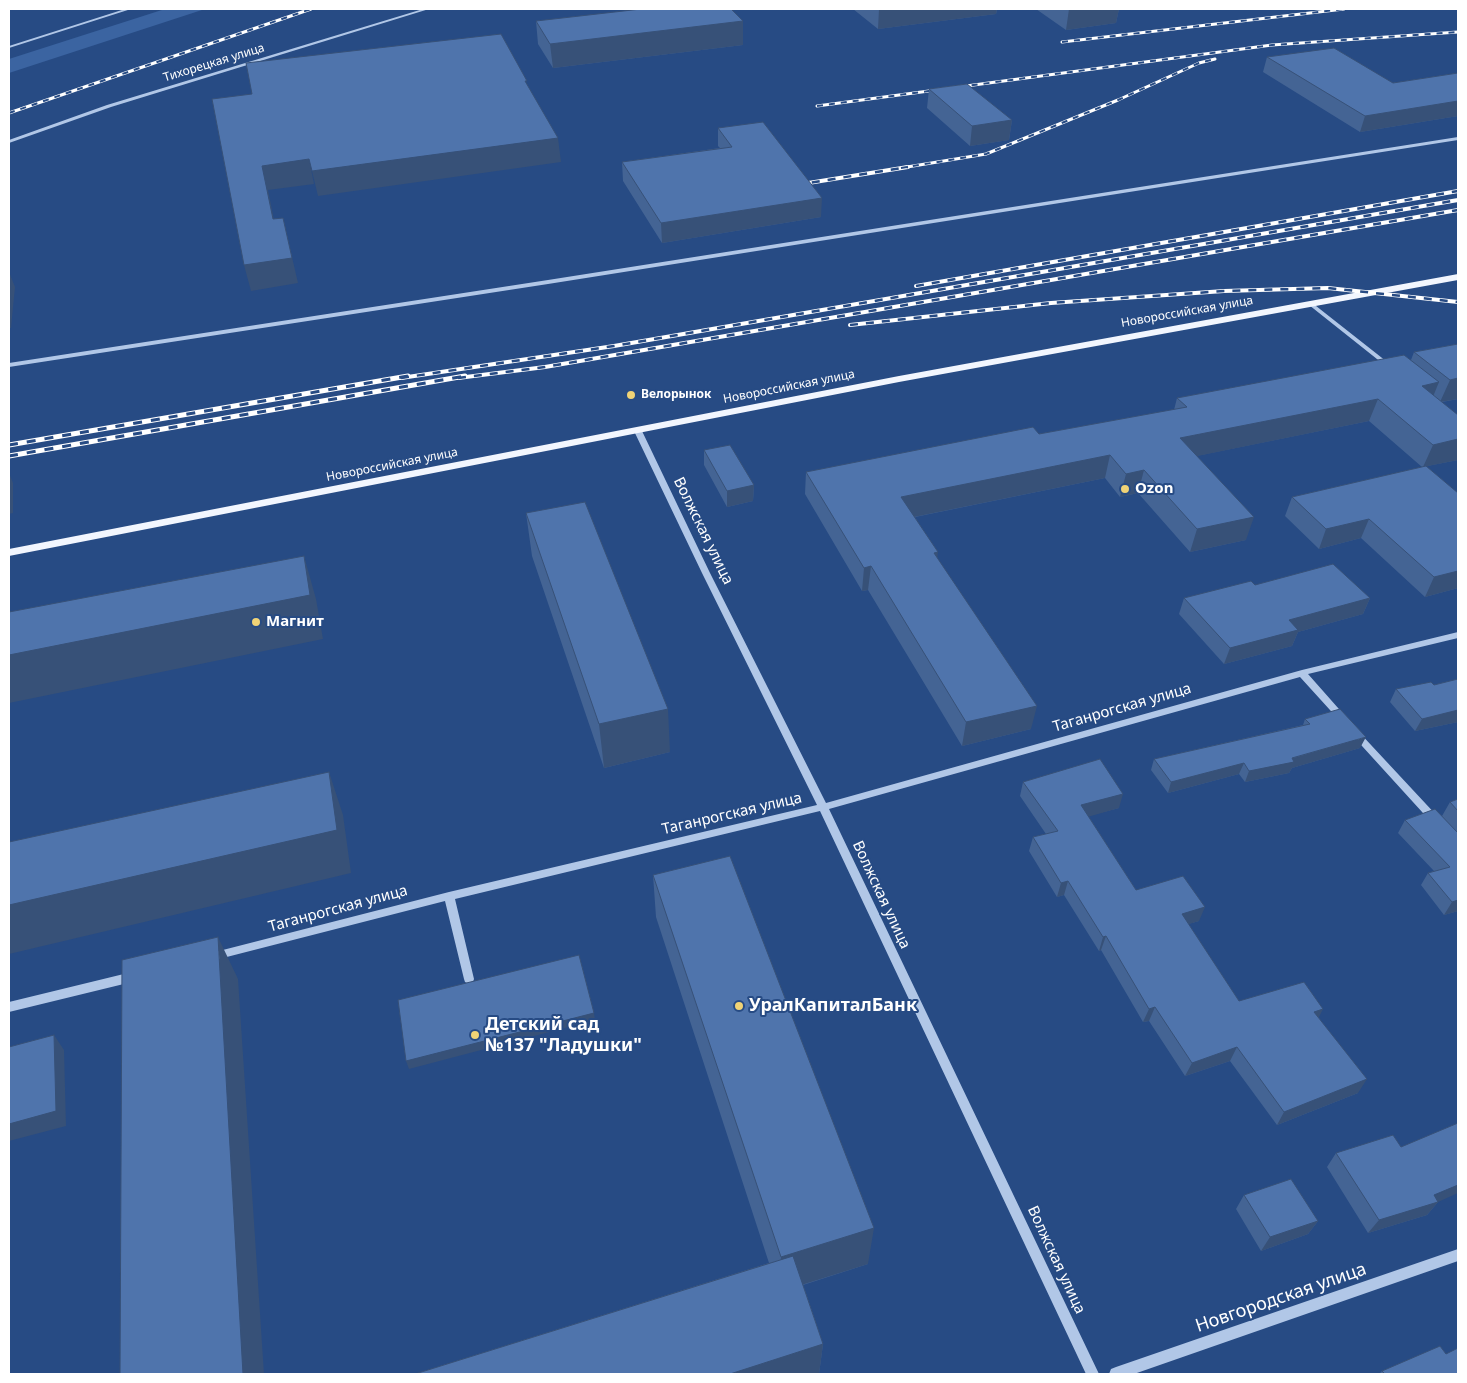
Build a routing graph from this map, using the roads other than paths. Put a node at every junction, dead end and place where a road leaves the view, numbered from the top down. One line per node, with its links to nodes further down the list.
1 (129, 9): 3 (street)
2 (427, 9): 5 (street, Тихорецкая улица)
3 (9, 47)
4 (1458, 138): 8 (street)
5 (9, 142)
6 (1458, 277): 7 (main road, Новороссийская улица)
7 (1311, 304): 9 (street); 10 (main road, Новороссийская улица)
8 (9, 365)
9 (1396, 372)
10 (638, 431): 11 (main road, Новороссийская улица); 14 (street, Волжская улица)
11 (9, 553)
12 (1458, 635): 13 (street, Таганрогская улица)
13 (1302, 673): 14 (street, Таганрогская улица); 15 (street)
14 (823, 807): 16 (street, Таганрогская улица); 22 (street, Волжская улица)
15 (1445, 832)
16 (449, 896): 17 (street, Таганрогская улица); 19 (street)
17 (206, 958)
18 (140, 975): 20 (street)
19 (469, 979)
20 (9, 1007)
21 (1458, 1255): 23 (street, Новгородская улица)
22 (1093, 1374)
23 (1116, 1374)

